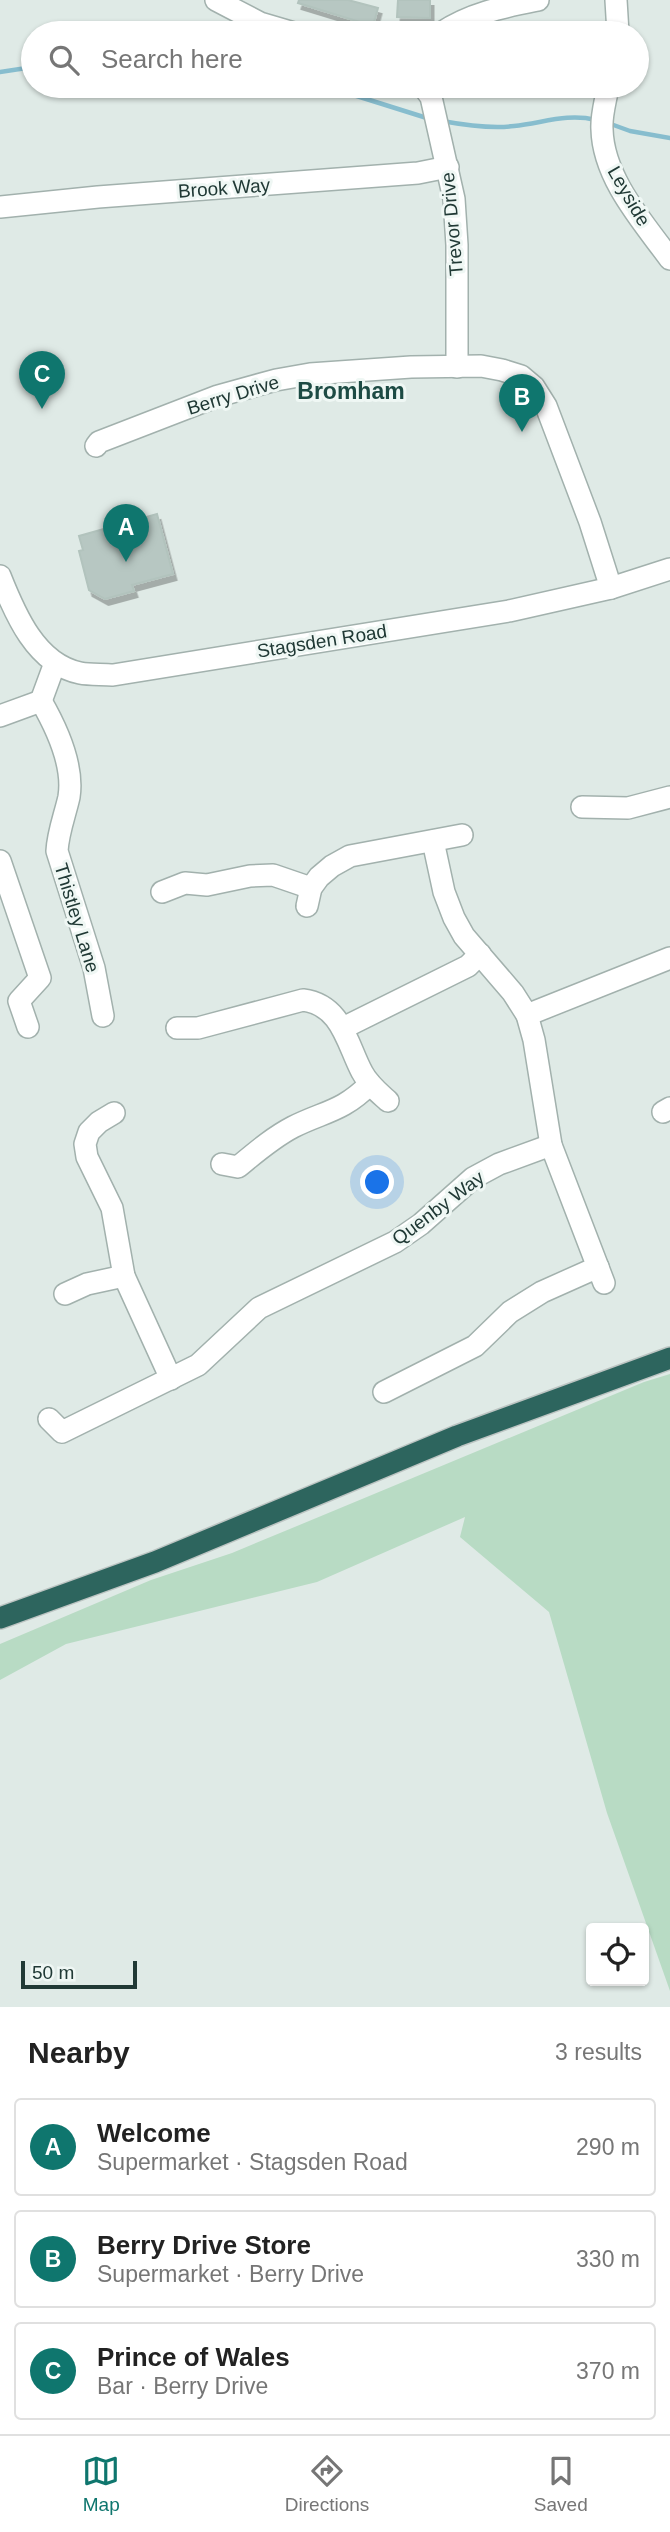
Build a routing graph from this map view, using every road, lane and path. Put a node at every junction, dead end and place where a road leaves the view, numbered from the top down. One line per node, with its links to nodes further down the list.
1 (216, 0): 5 (street)
2 (538, 0): 4 (street)
3 (616, 0): 7 (street)
4 (506, 3): 6 (street)
5 (256, 21)
6 (461, 21)
7 (617, 21)
8 (429, 98): 10 (street, Trevor Drive)
9 (606, 98): 12 (street, Leyside)
10 (448, 167): 11 (street, Brook Way); 13 (street, Trevor Drive)
11 (0, 207)
12 (670, 259)
13 (457, 367): 14 (street, Berry Drive); 17 (street, Berry Drive)
14 (96, 446)
15 (670, 569): 17 (street, Stagsden Road)
16 (0, 576): 18 (street)
17 (611, 588): 18 (street, Stagsden Road)
18 (55, 663): 19 (street)
19 (41, 702): 20 (street); 30 (street, Thistley Lane)
20 (0, 716)
21 (670, 797): 22 (street)
22 (582, 807)
23 (462, 835): 24 (street)
24 (433, 841): 26 (street); 27 (street)
25 (0, 861): 31 (street)
26 (162, 892)
27 (480, 954): 29 (street); 33 (street)
28 (670, 958): 29 (street)
29 (527, 1015): 37 (street)
30 (103, 1016)
31 (28, 1027)
32 (177, 1028): 33 (street)
33 (343, 1028): 34 (street)
34 (370, 1084): 35 (street); 38 (street)
35 (388, 1101)
36 (114, 1113): 39 (street)
37 (551, 1145): 42 (street, Quenby Way); 43 (street)
38 (222, 1164)
39 (124, 1276): 40 (street); 42 (street)
40 (65, 1294)
41 (670, 1358): 45 (highway)
42 (171, 1379): 44 (street, Quenby Way)
43 (384, 1392)
44 (49, 1419)
45 (0, 1618)

